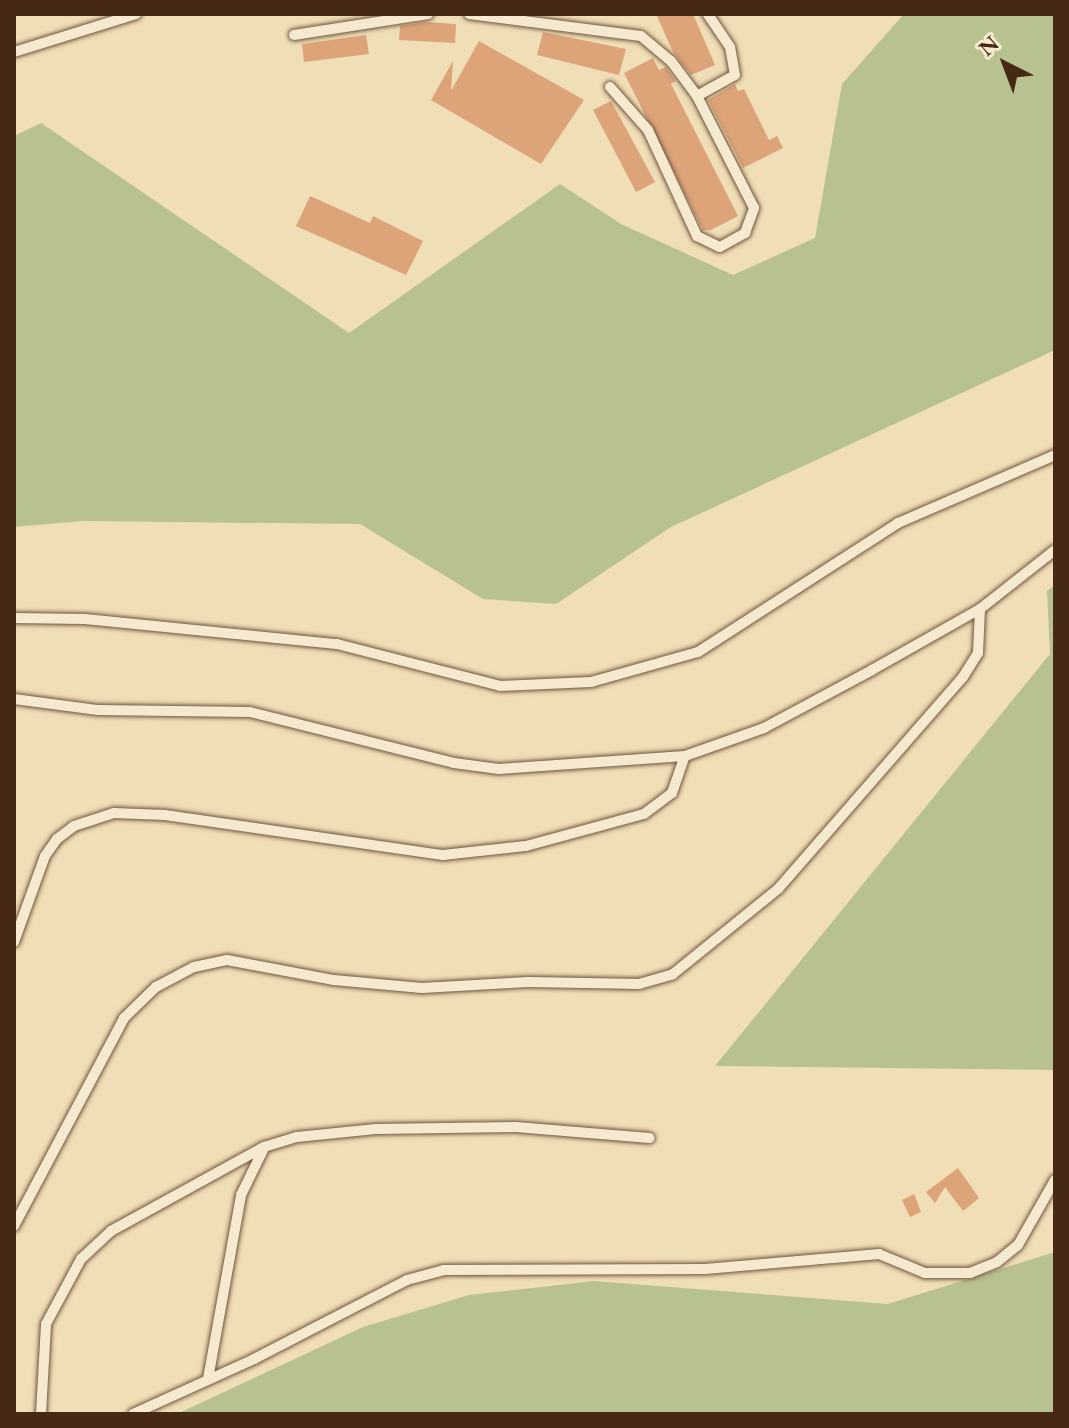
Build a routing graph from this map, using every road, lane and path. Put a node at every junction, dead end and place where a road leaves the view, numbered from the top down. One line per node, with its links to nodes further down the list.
1 (136, 14): 6 (street)
2 (428, 14): 5 (street)
3 (469, 14): 8 (street)
4 (708, 14): 8 (street)
5 (294, 35)
6 (14, 52)
7 (610, 87): 8 (street)
8 (697, 96)
9 (1055, 455): 12 (street)
10 (1055, 550): 11 (street)
11 (980, 609): 14 (street); 19 (street)
12 (14, 618)
13 (14, 699): 14 (street)
14 (685, 756): 15 (street)
15 (14, 942)
16 (650, 1138): 17 (street)
17 (264, 1147): 20 (street); 21 (street)
18 (1055, 1180): 20 (street)
19 (14, 1226)
20 (208, 1379): 22 (street)
21 (41, 1414)
22 (133, 1414)

